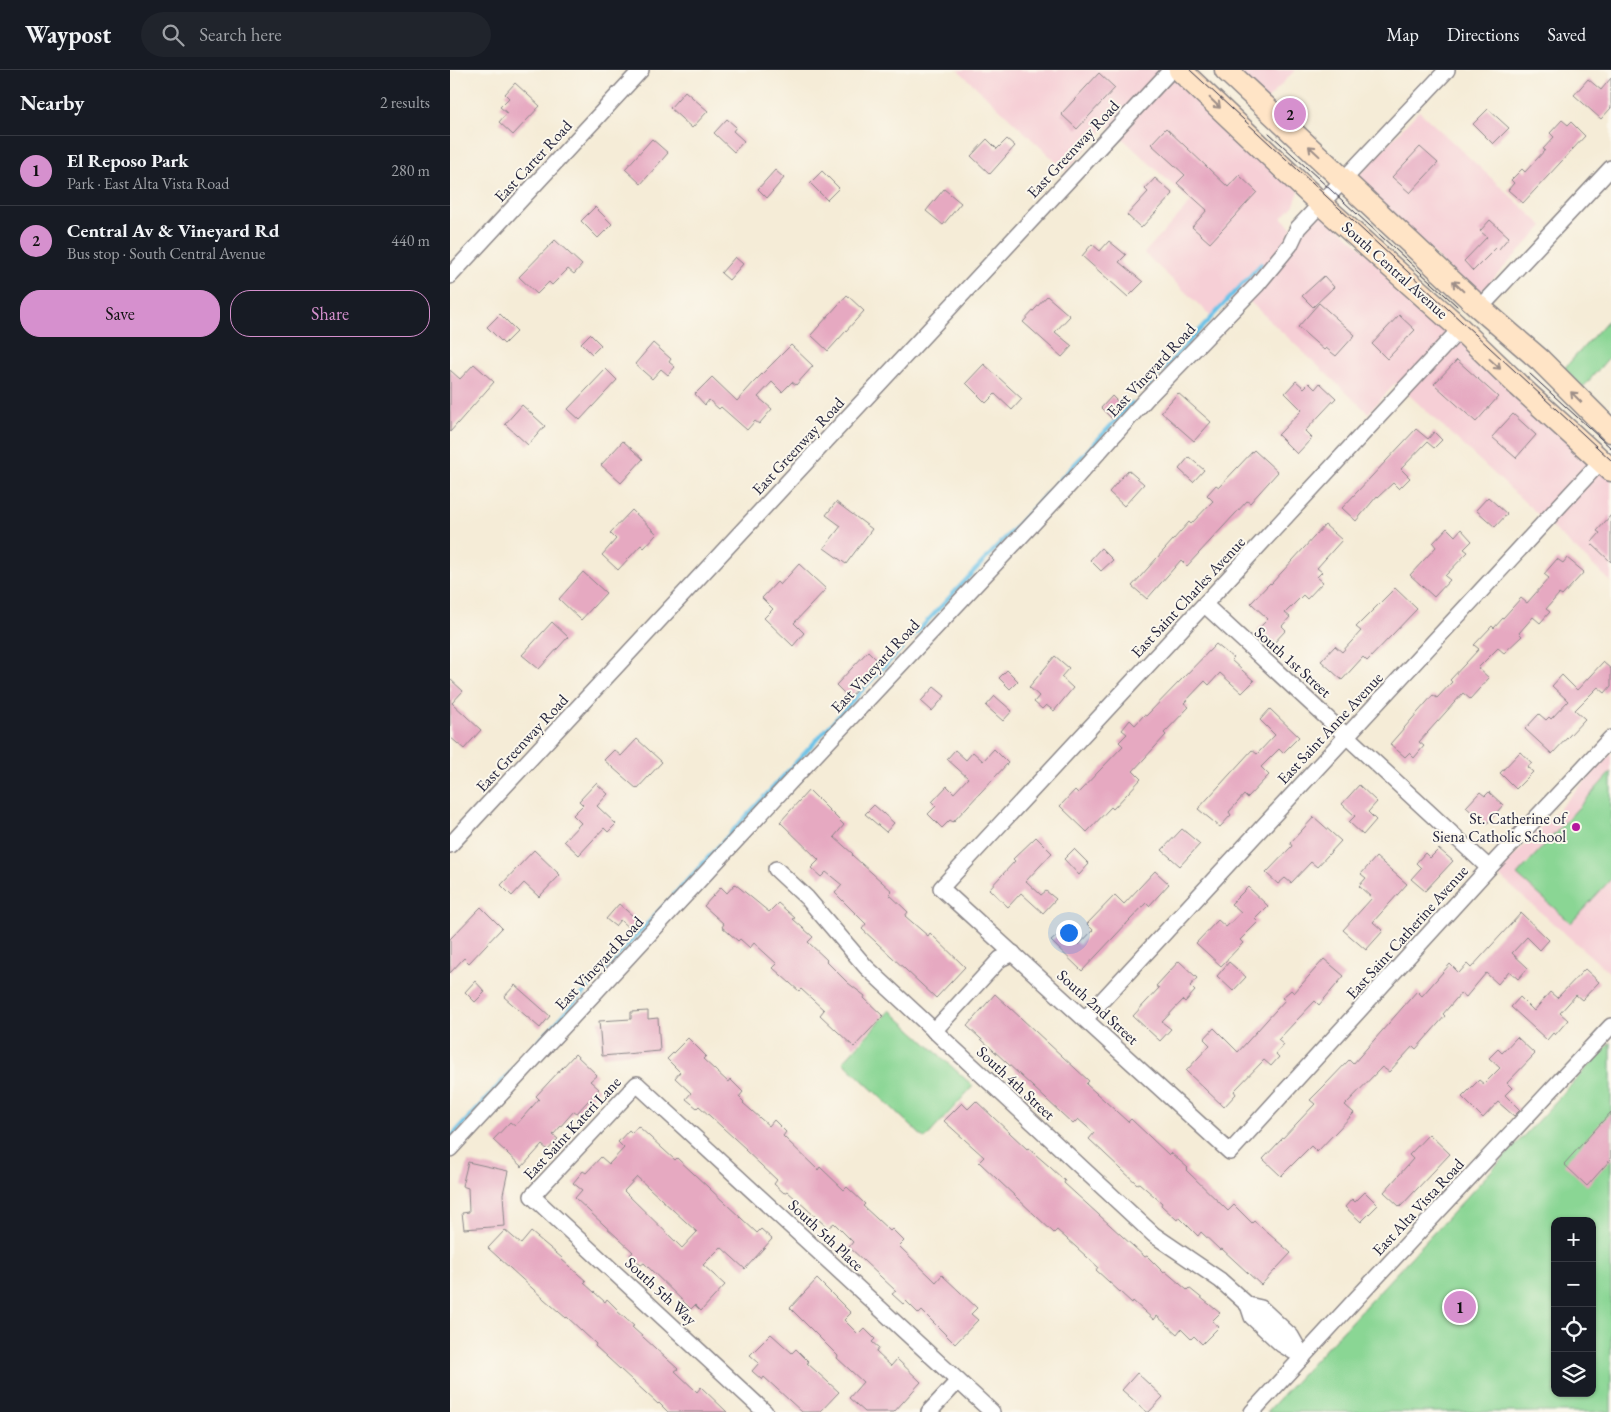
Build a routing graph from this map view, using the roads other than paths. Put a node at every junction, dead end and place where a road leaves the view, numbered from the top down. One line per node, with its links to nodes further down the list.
1 (641, 70): 9 (street, East Carter Road)
2 (1171, 70): 17 (street, East Greenway Road)
3 (1180, 70): 8 (main road, South Central Avenue, one-way to 8)
4 (1226, 70): 7 (main road, South Central Avenue, one-way to 4)
5 (1447, 70): 7 (street, East Vineyard Road)
6 (1611, 168): 10 (street)
7 (1344, 178): 8 (street, East Vineyard Road); 10 (main road, South Central Avenue, one-way to 7)
8 (1320, 204): 11 (main road, South Central Avenue); 26 (street, East Vineyard Road)
9 (450, 276)
10 (1480, 308): 12 (main road, South Central Avenue, one-way to 10)
11 (1460, 329): 13 (main road, South Central Avenue, one-way to 13); 14 (street, East Saint Charles Avenue)
12 (1611, 431)
13 (1606, 466): 15 (street, East Saint Anne Avenue)
14 (1205, 605): 15 (street, South 1st Street); 20 (street, East Saint Charles Avenue)
15 (1348, 736): 18 (street, South 1st Street); 22 (street, East Saint Anne Avenue)
16 (1611, 738): 18 (street, East Saint Catherine Avenue)
17 (450, 845)
18 (1490, 868): 27 (street, East Saint Catherine Avenue)
19 (776, 869): 24 (street, South 4th Street)
20 (941, 888): 21 (street, South 2nd Street)
21 (1013, 953): 22 (street, South 2nd Street); 24 (street)
22 (1085, 1019): 27 (street, South 2nd Street)
23 (1611, 1026): 29 (street, East Alta Vista Road)
24 (934, 1031): 29 (street, South 4th Street)
25 (637, 1084): 28 (street, East Saint Kateri Lane); 30 (street, South 5th Place)
26 (450, 1149)
27 (1230, 1152)
28 (532, 1196): 31 (street, South 5th Way)
29 (1303, 1357): 34 (street, East Alta Vista Road)
30 (958, 1380): 32 (street); 33 (street, South 5th Place)
31 (765, 1412)
32 (929, 1412)
33 (992, 1412)
34 (1252, 1412)

